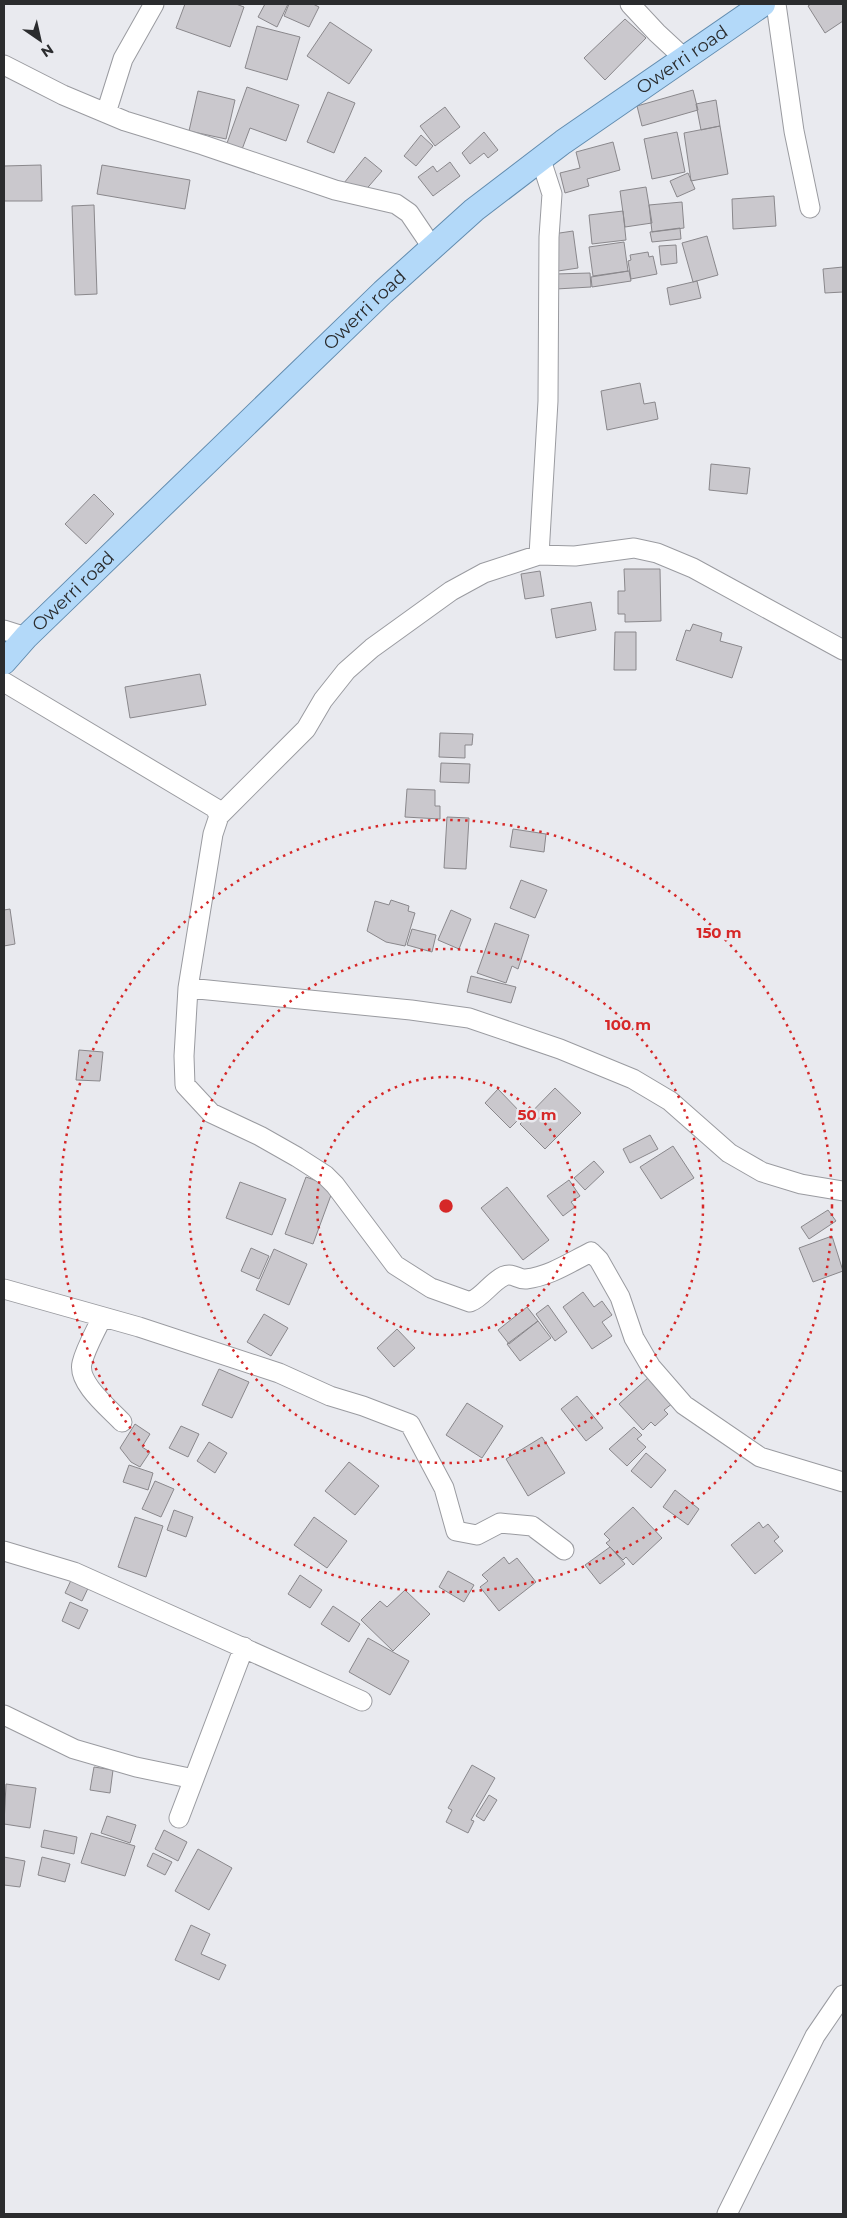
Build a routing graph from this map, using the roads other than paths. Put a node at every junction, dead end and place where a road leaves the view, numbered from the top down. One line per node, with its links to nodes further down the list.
1 (154, 4): 7 (street)
2 (630, 4): 5 (street)
3 (763, 4): 5 (main road, Owerri road)
4 (776, 4): 9 (street)
5 (684, 58): 8 (main road, Owerri road)
6 (4, 65): 7 (street)
7 (106, 113): 10 (street)
8 (540, 160): 10 (main road, Owerri road); 11 (street)
9 (810, 208)
10 (432, 247): 13 (main road, Owerri road)
11 (539, 555): 14 (street); 17 (street)
12 (4, 630): 13 (street)
13 (26, 638): 15 (main road, Owerri road)
14 (843, 650)
15 (4, 662)
16 (4, 682): 17 (street)
17 (219, 816): 18 (street)
18 (188, 988): 19 (street); 23 (street)
19 (843, 1190)
20 (4, 1289): 21 (street)
21 (102, 1316): 22 (street); 24 (street)
22 (122, 1422)
23 (843, 1482)
24 (564, 1550)
25 (4, 1551): 26 (street)
26 (244, 1647): 27 (street); 29 (street)
27 (362, 1701)
28 (4, 1715): 29 (street)
29 (194, 1779): 30 (street)
30 (179, 1818)
31 (843, 1995): 32 (street)
32 (727, 2214)

